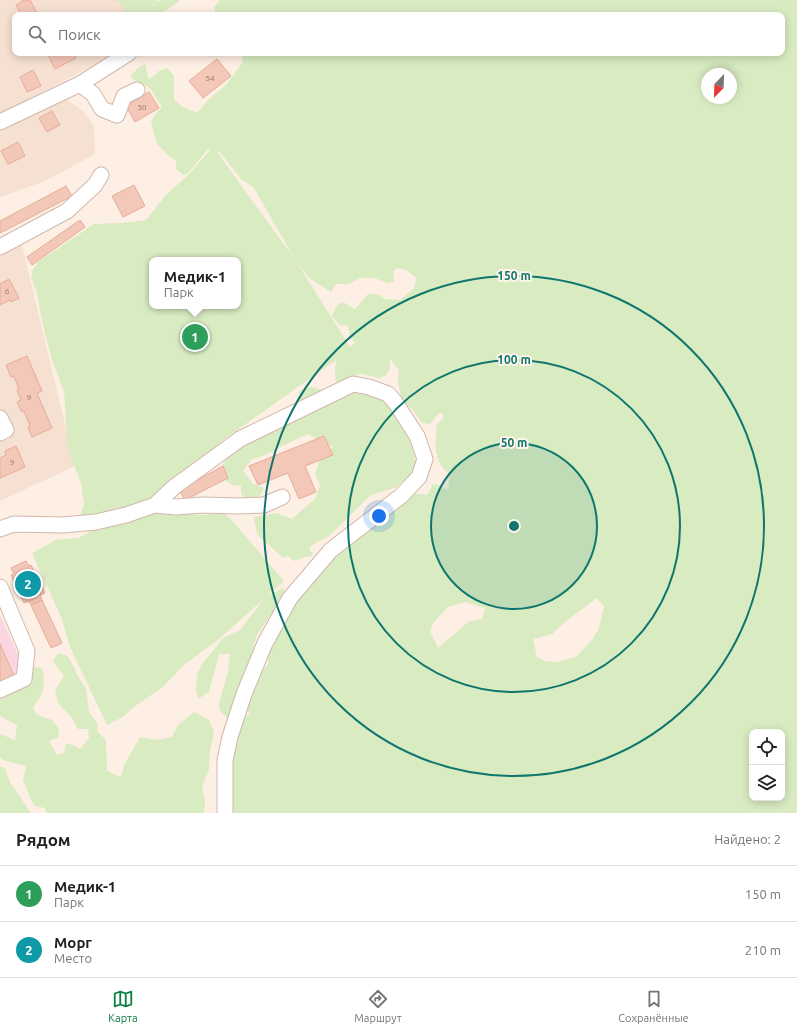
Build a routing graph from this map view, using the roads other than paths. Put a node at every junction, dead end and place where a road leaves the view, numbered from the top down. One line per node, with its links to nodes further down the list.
1 (124, 56): 2 (street)
2 (80, 84): 3 (street); 4 (street)
3 (137, 90)
4 (0, 122)
5 (101, 175): 6 (street)
6 (0, 246)
7 (0, 418): 8 (street)
8 (0, 433)
9 (282, 497): 10 (street)
10 (155, 505): 11 (street); 14 (street)
11 (0, 529)
12 (0, 587): 13 (street)
13 (0, 690)
14 (226, 813)

